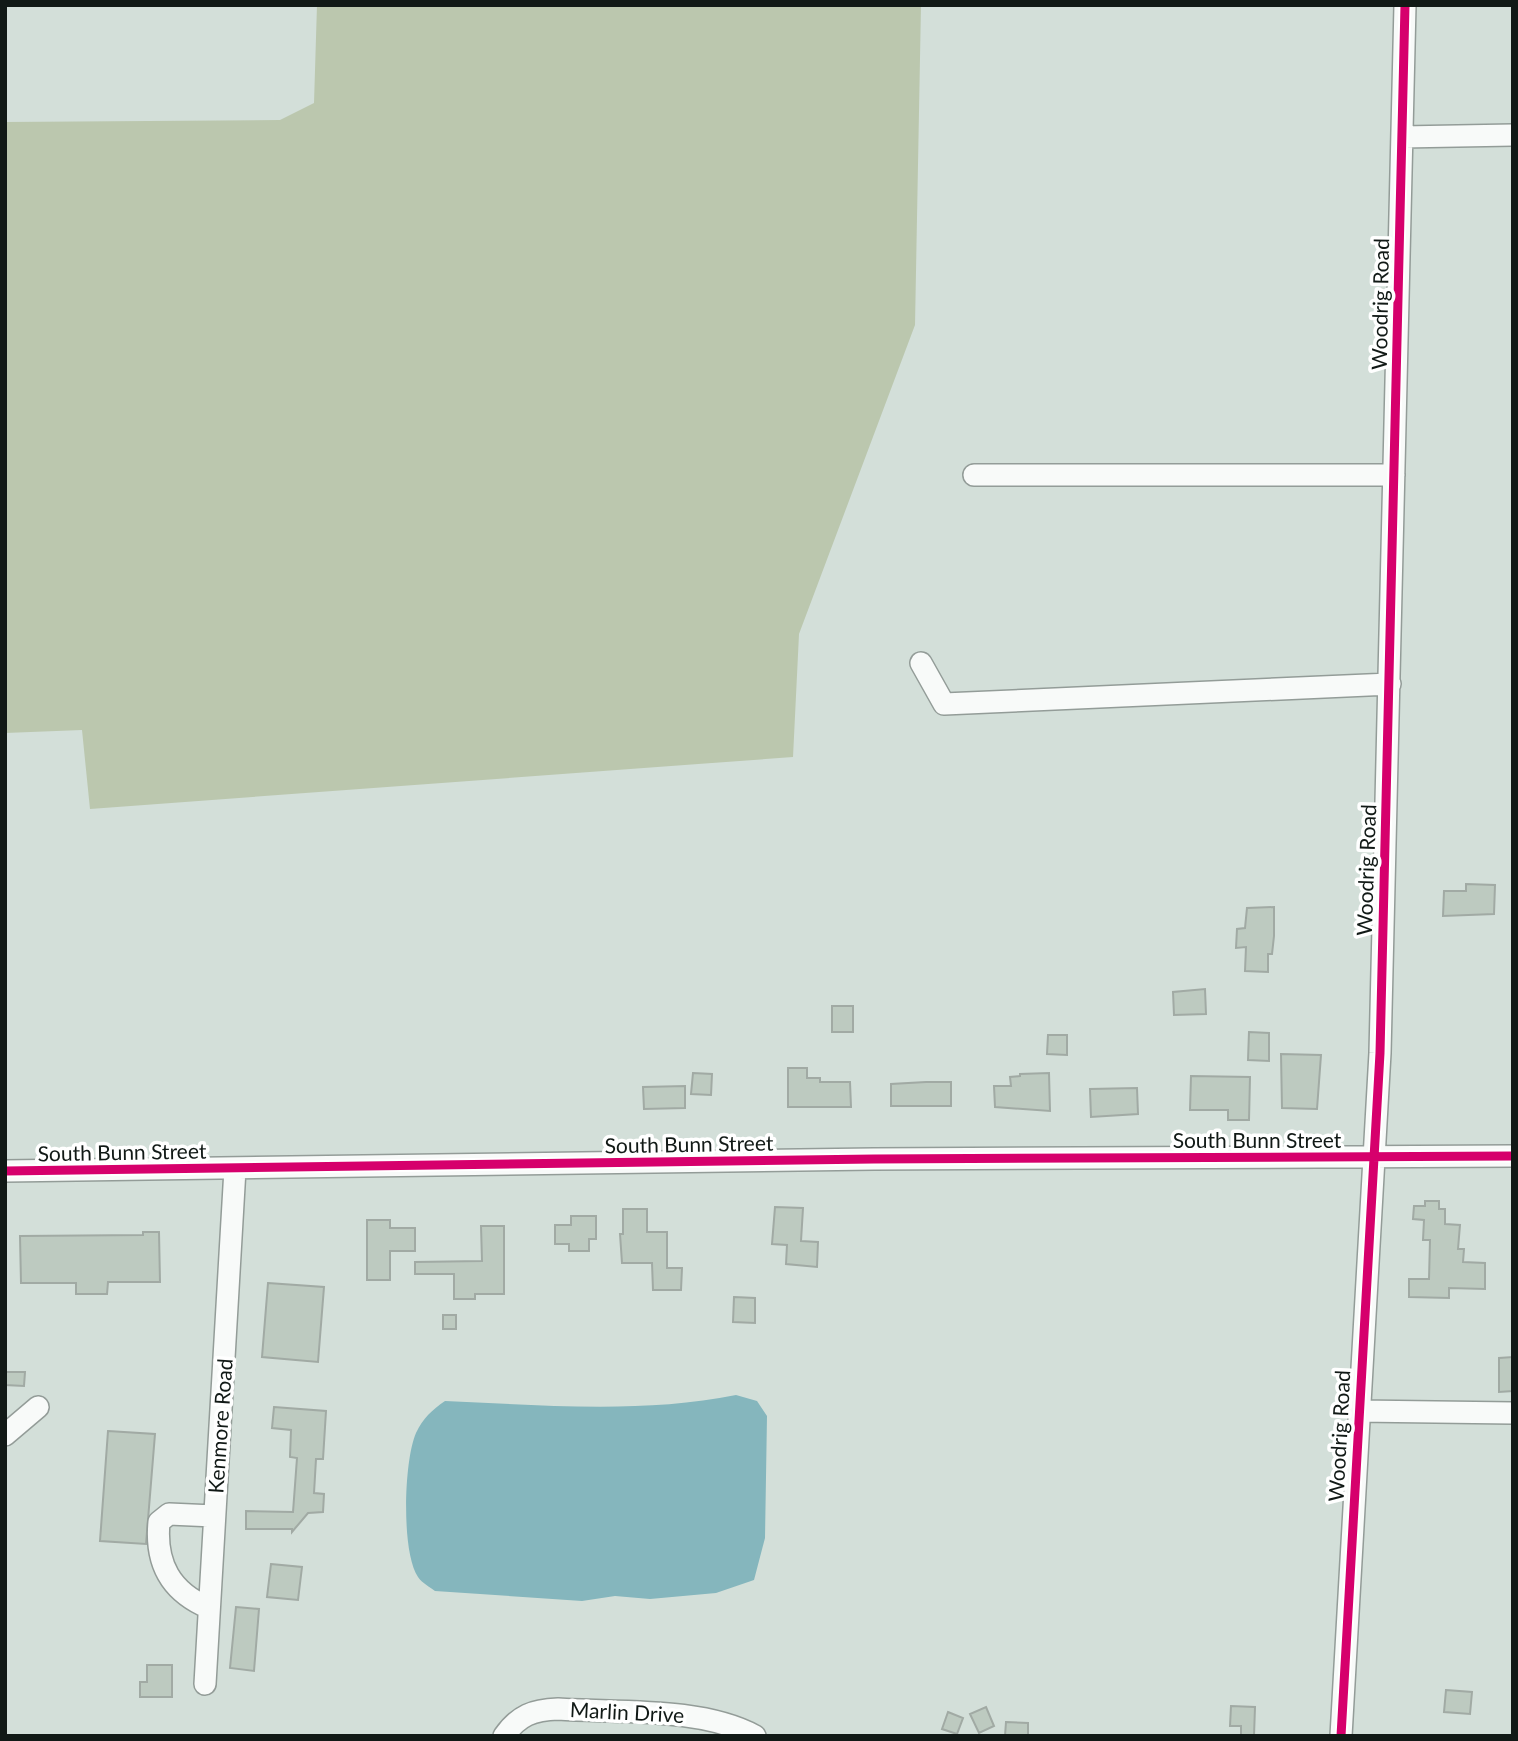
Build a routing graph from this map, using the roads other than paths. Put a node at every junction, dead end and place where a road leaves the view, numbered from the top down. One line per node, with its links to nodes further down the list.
1 (1405, 5): 3 (street, Woodrig Road)
2 (1513, 135): 3 (street)
3 (1402, 137): 5 (street, Woodrig Road)
4 (974, 474): 5 (street)
5 (1394, 475): 7 (street, Woodrig Road)
6 (921, 663): 7 (street)
7 (1390, 684): 9 (street, Woodrig Road)
8 (1513, 1156): 9 (street, South Bunn Street)
9 (1374, 1159): 10 (street, South Bunn Street); 13 (street, Woodrig Road)
10 (235, 1169): 11 (street, South Bunn Street); 16 (street, Kenmore Road)
11 (5, 1171)
12 (38, 1407): 15 (street)
13 (1359, 1410): 14 (street); 22 (street, Woodrig Road)
14 (1513, 1413)
15 (5, 1435)
16 (214, 1516): 17 (street, Kenmore Road); 17 (street)
17 (209, 1608): 18 (street, Kenmore Road)
18 (205, 1684)
19 (655, 1725): 20 (street, Marlin Drive); 21 (street, Marlin Drive)
20 (505, 1736)
21 (755, 1736)
22 (1341, 1736)

